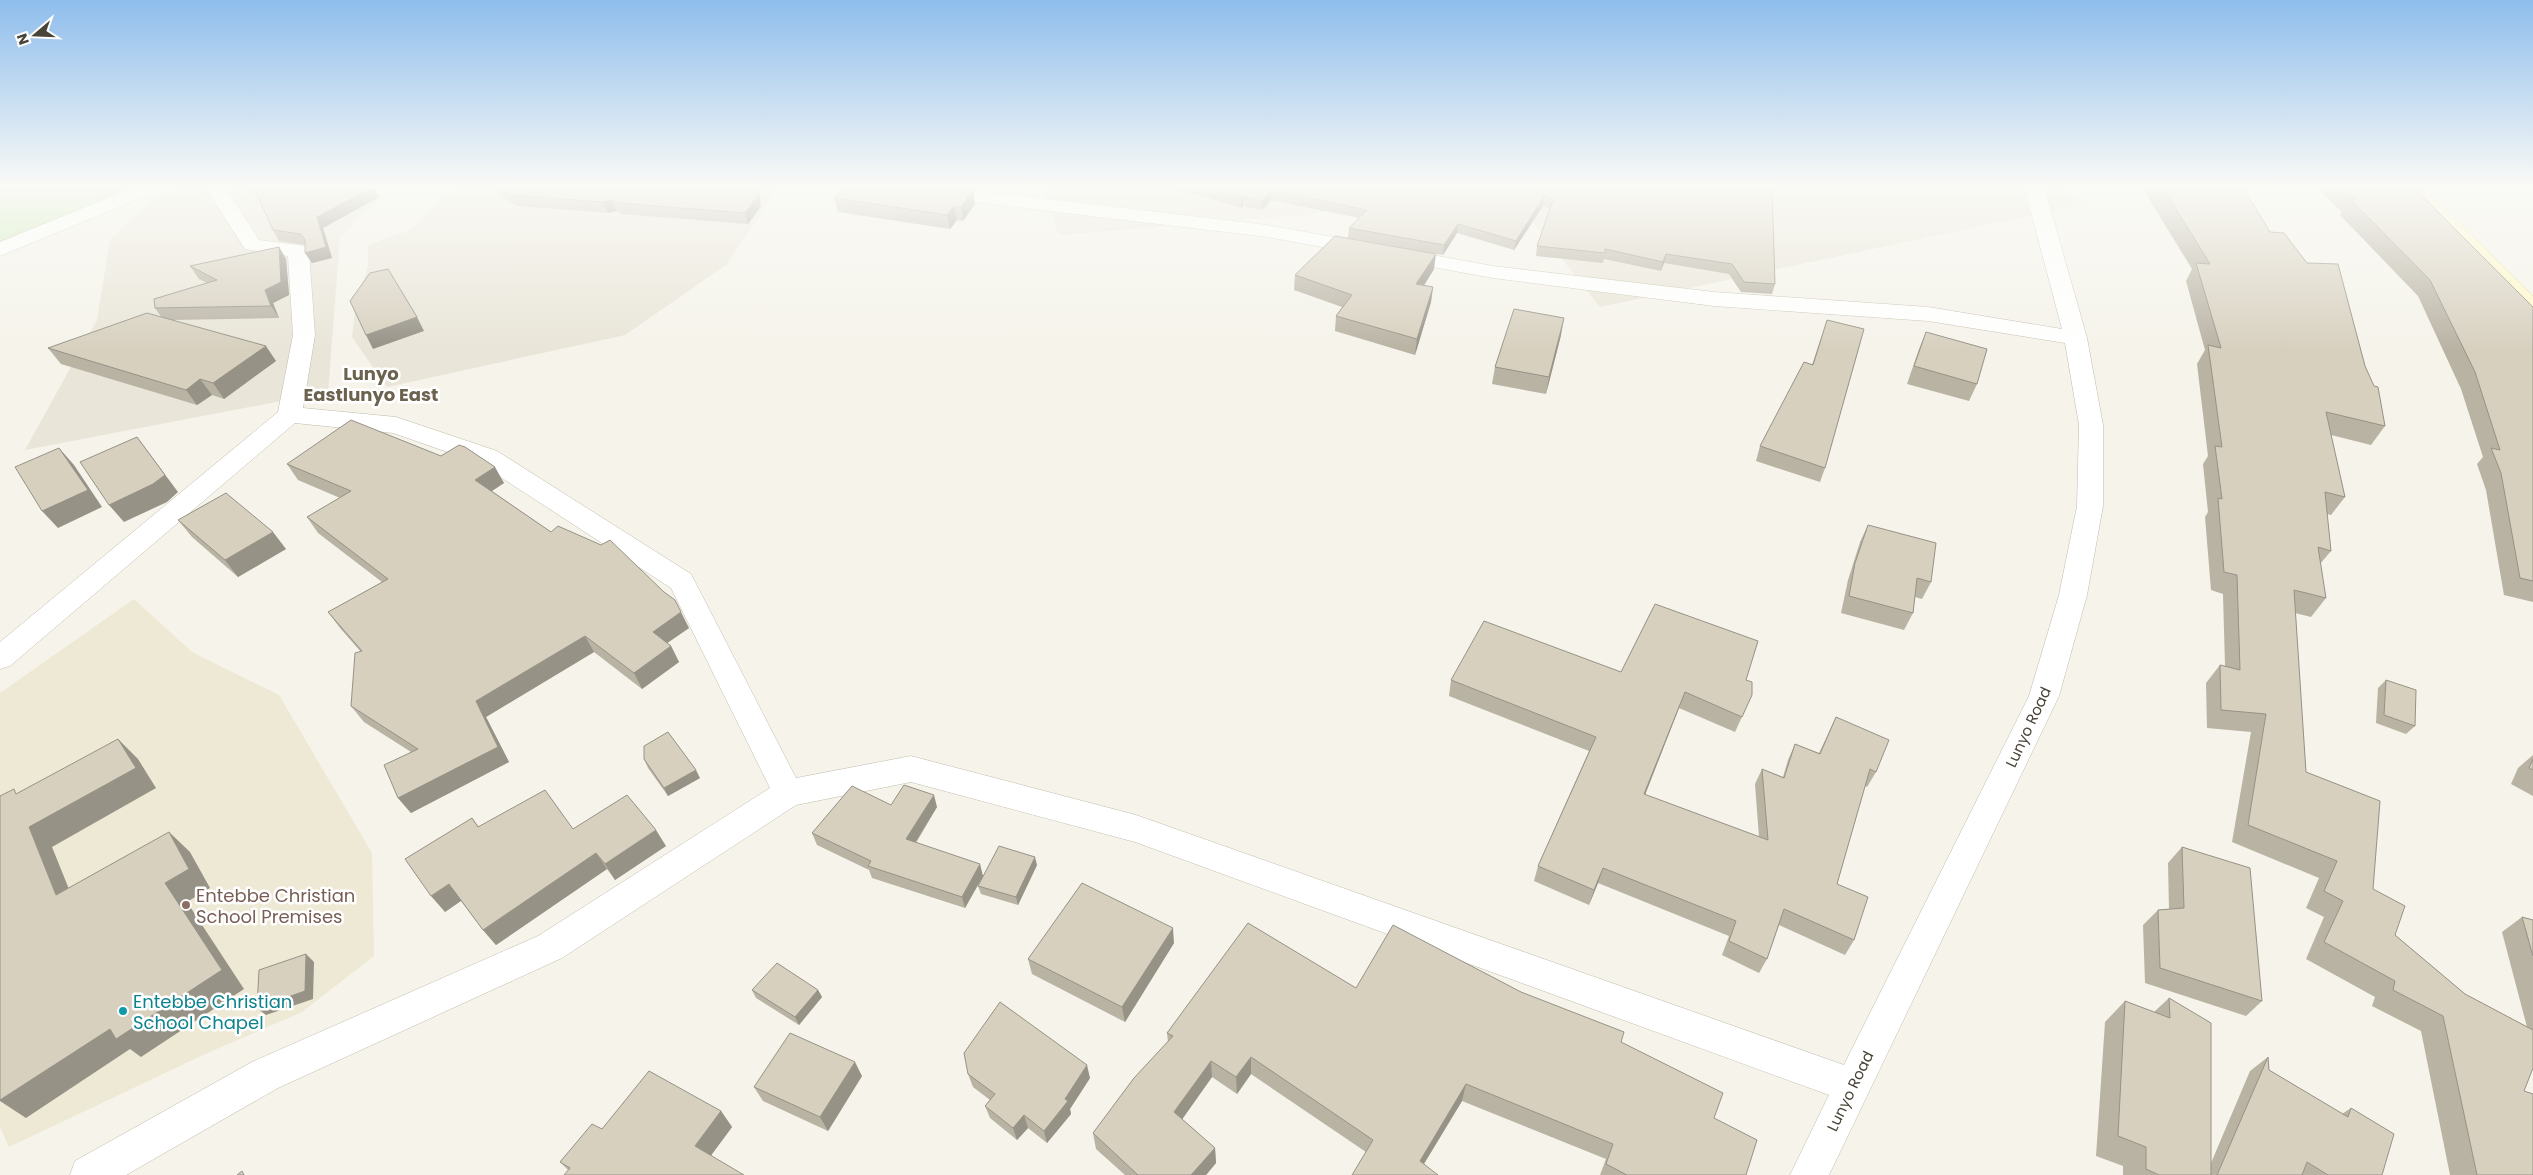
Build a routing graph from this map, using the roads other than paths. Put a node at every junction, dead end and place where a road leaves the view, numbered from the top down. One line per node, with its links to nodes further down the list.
1 (22, 241): 6 (street)
2 (250, 241): 9 (street)
3 (1322, 241): 8 (street)
4 (2049, 241): 8 (street, Lunyo Road)
5 (2466, 241): 7 (street)
6 (0, 250)
7 (2533, 309)
8 (2076, 338): 12 (street, Lunyo Road)
9 (290, 415): 10 (street); 11 (street)
10 (0, 658)
11 (788, 793): 12 (street); 13 (street)
12 (1853, 1086): 14 (street, Lunyo Road)
13 (88, 1175)
14 (1809, 1175)

